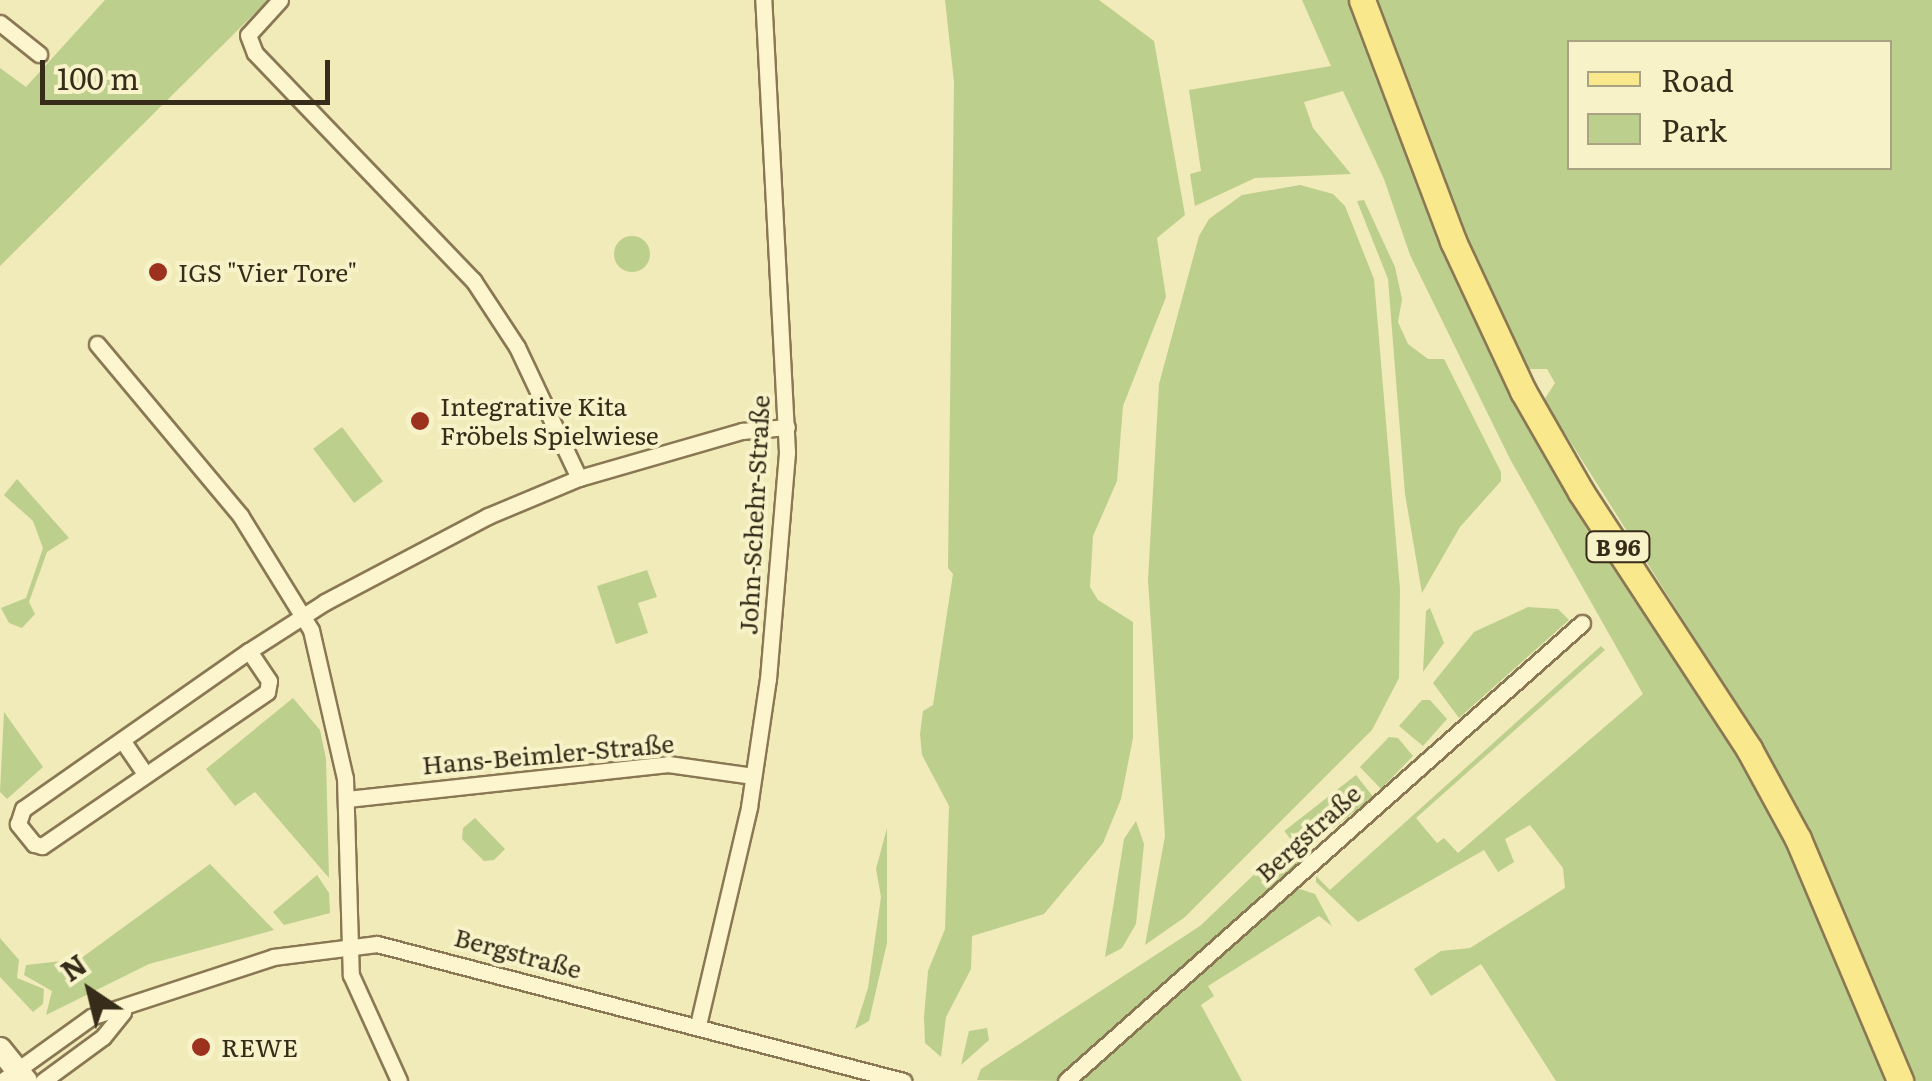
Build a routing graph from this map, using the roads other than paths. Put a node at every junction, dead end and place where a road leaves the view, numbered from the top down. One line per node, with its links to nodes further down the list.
1 (280, 0): 8 (street)
2 (762, 0): 7 (street, John-Schehr-Straße)
3 (1362, 0): 26 (main road, B 96)
4 (0, 23): 5 (street)
5 (40, 54)
6 (97, 344): 9 (street)
7 (787, 427): 8 (street); 14 (street, John-Schehr-Straße)
8 (578, 478): 9 (street)
9 (304, 615): 11 (street); 15 (street)
10 (1582, 623): 25 (street, Bergstraße)
11 (249, 651): 12 (street); 13 (street)
12 (122, 740): 13 (street); 13 (street)
13 (146, 774)
14 (753, 776): 15 (street, Hans-Beimler-Straße); 18 (street, John-Schehr-Straße)
15 (347, 799): 16 (street)
16 (348, 944): 17 (street, Bergstraße); 18 (street, Bergstraße); 23 (street)
17 (123, 1012): 20 (street, Bergstraße); 22 (street, Bergstraße)
18 (698, 1026): 21 (street, Bergstraße)
19 (0, 1048): 20 (main road)
20 (15, 1077)
21 (886, 1079): 24 (street, Bergstraße)
22 (43, 1081)
23 (399, 1081)
24 (903, 1081)
25 (1066, 1081)
26 (1900, 1081)

